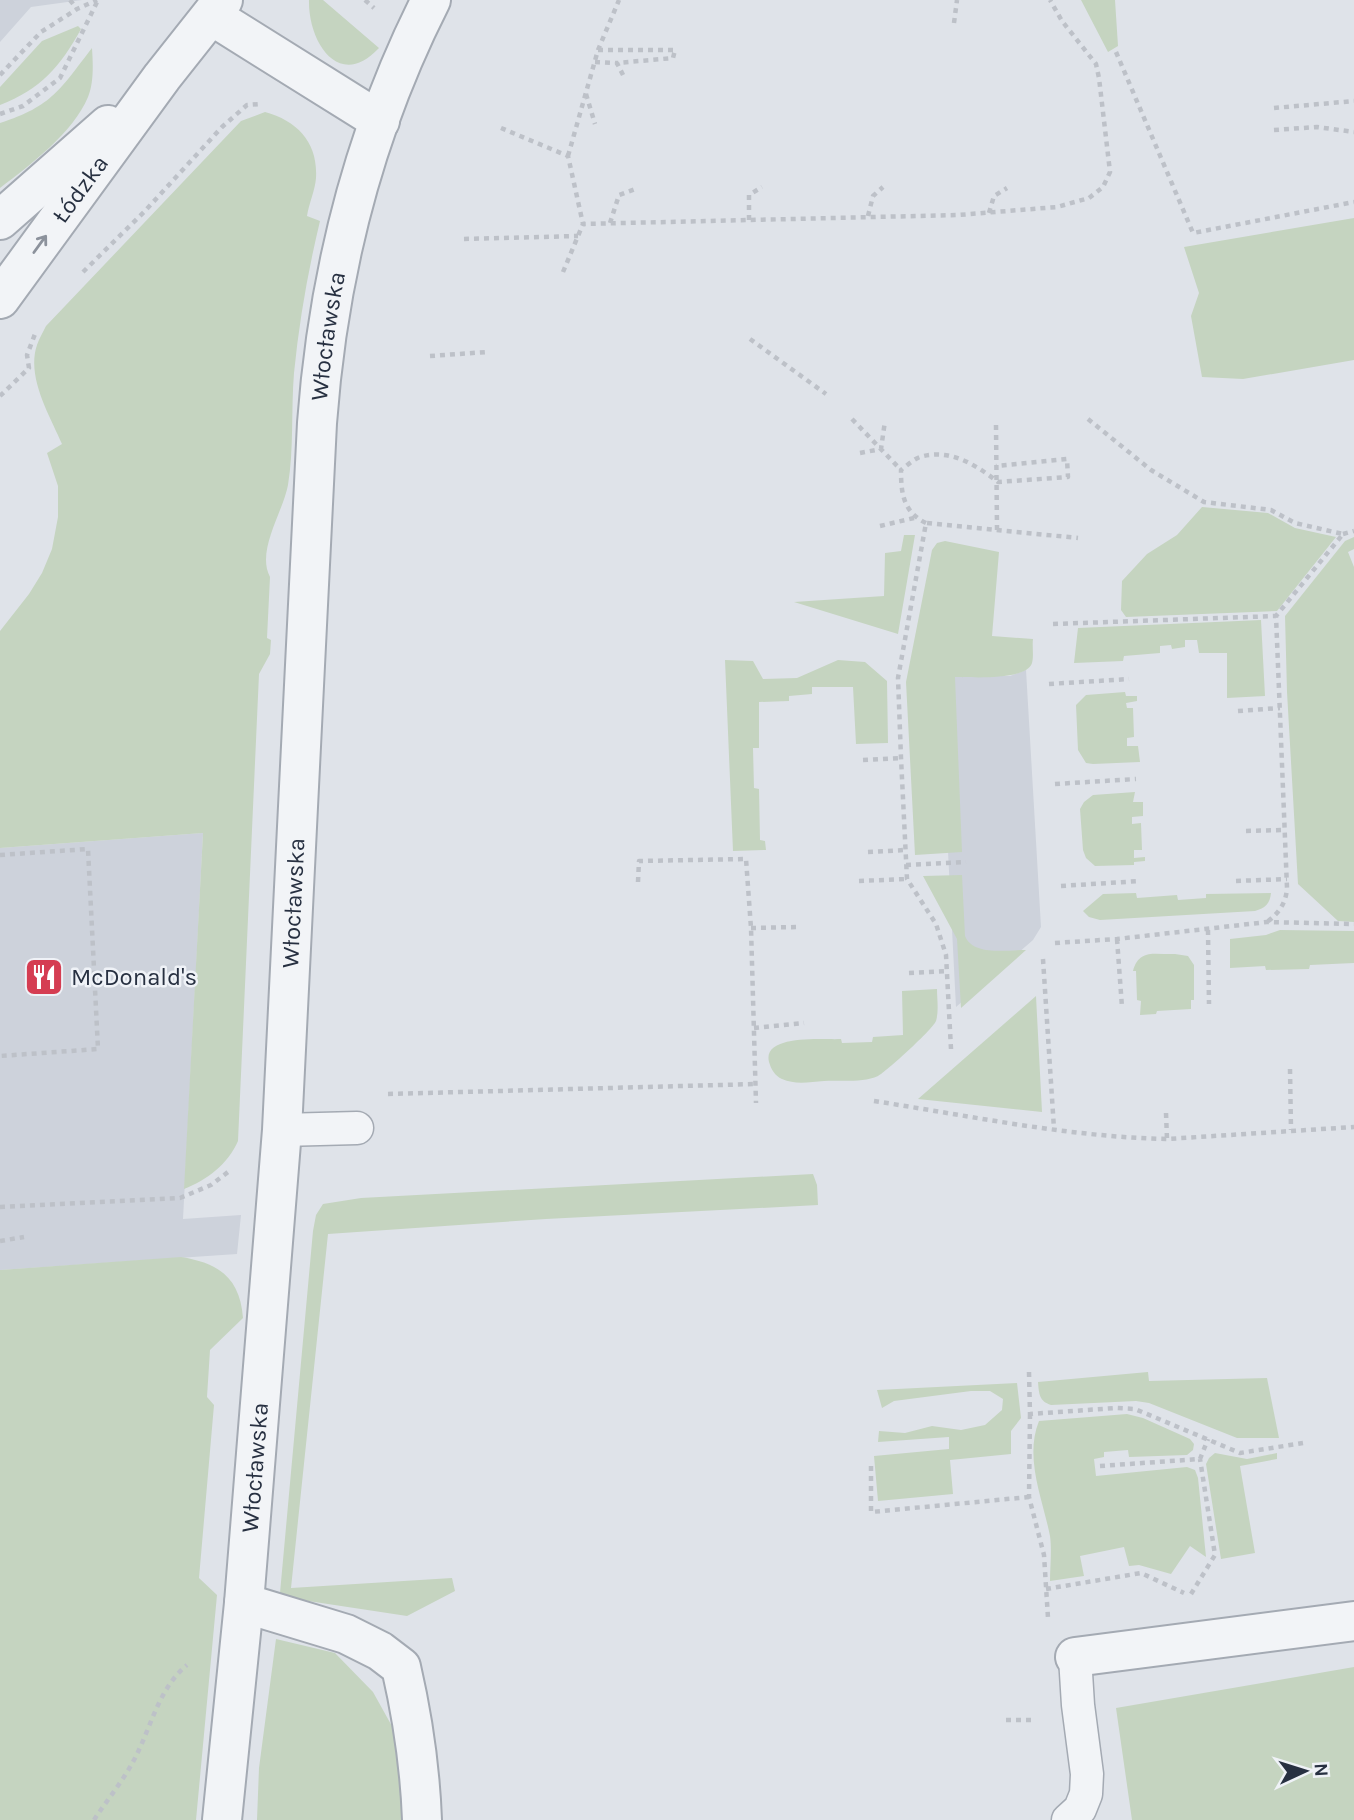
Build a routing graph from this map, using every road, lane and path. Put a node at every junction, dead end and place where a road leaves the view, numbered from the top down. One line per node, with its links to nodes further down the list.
1 (70, 0): 8 (path)
2 (98, 0): 8 (path); 21 (path)
3 (431, 0): 22 (street, Włocławska)
4 (619, 0): 10 (path)
5 (957, 0): 9 (path)
6 (1050, 0): 33 (path)
7 (217, 8): 16 (street, Łódzka); 22 (street)
8 (77, 9): 14 (path)
9 (954, 23)
10 (598, 50): 12 (path); 13 (path)
11 (1116, 52): 32 (path)
12 (595, 62): 13 (path); 17 (path)
13 (617, 63): 15 (path)
14 (0, 75)
15 (624, 77)
16 (162, 78): 35 (street, Łódzka); 43 (street, Łódzka, one-way to 16)
17 (586, 94): 23 (path); 27 (path)
18 (1354, 101): 20 (path)
19 (273, 102): 42 (path)
20 (1274, 108)
21 (0, 114)
22 (380, 121): 117 (street, Włocławska)
23 (594, 124)
24 (501, 128): 27 (path)
25 (1274, 130): 26 (path)
26 (1354, 132)
27 (568, 156): 38 (path)
28 (762, 187): 36 (path)
29 (883, 187): 34 (path)
30 (638, 188): 37 (path)
31 (1007, 188): 33 (path)
32 (1354, 202)
33 (989, 213): 34 (path)
34 (868, 217): 36 (path)
35 (0, 220)
36 (749, 220): 37 (path)
37 (610, 223): 38 (path)
38 (583, 224): 39 (path)
39 (578, 236): 40 (path); 41 (path)
40 (464, 239)
41 (564, 272)
42 (79, 277)
43 (0, 299)
44 (37, 328): 49 (path)
45 (750, 339): 48 (path)
46 (487, 352): 47 (path)
47 (430, 356)
48 (826, 394)
49 (0, 396)
50 (852, 418): 54 (path)
51 (1088, 419): 64 (path)
52 (885, 421): 54 (path)
53 (996, 425): 56 (path)
54 (881, 449): 55 (path); 57 (path)
55 (860, 453)
56 (996, 466): 58 (path); 58 (path)
57 (901, 470): 58 (path); 59 (path)
58 (999, 482): 62 (path)
59 (914, 518): 60 (path); 61 (path)
60 (926, 523): 62 (path); 72 (path)
61 (880, 526)
62 (997, 530): 65 (path)
63 (1354, 531): 64 (path)
64 (1343, 534): 66 (path)
65 (1078, 538)
66 (1276, 616): 67 (path); 70 (path)
67 (1053, 624)
68 (1129, 679): 69 (path)
69 (1049, 684)
70 (1280, 708): 71 (path); 76 (path)
71 (1238, 711)
72 (901, 758): 73 (path); 78 (path)
73 (863, 760)
74 (1136, 779): 75 (path)
75 (1055, 784)
76 (1284, 830): 77 (path); 84 (path)
77 (1246, 831)
78 (905, 850): 79 (path); 82 (path)
79 (868, 852)
80 (0, 855): 105 (path)
81 (966, 862): 82 (path)
82 (906, 865): 83 (path)
83 (907, 878): 85 (path); 98 (path)
84 (1287, 879): 87 (path); 90 (path)
85 (859, 881)
86 (1140, 881): 89 (path)
87 (1236, 881)
88 (638, 882): 93 (path)
89 (1061, 886)
90 (1267, 922): 91 (path); 94 (path)
91 (1354, 924)
92 (798, 927): 93 (path)
93 (751, 928): 103 (path)
94 (1208, 930): 95 (path); 100 (path)
95 (1117, 939): 96 (path); 101 (path)
96 (1055, 943)
97 (1043, 959): 114 (path)
98 (947, 971): 99 (path); 104 (path)
99 (909, 974)
100 (1209, 1004)
101 (1122, 1007)
102 (804, 1023): 103 (path)
103 (754, 1028): 107 (path)
104 (951, 1049)
105 (0, 1056)
106 (1290, 1069): 115 (path)
107 (756, 1084): 108 (path); 110 (path)
108 (378, 1095)
109 (874, 1101): 114 (path)
110 (756, 1103)
111 (1166, 1114): 116 (path)
112 (1354, 1127): 115 (path)
113 (357, 1128): 117 (lane)
114 (1054, 1129): 116 (path)
115 (1291, 1130): 116 (path)
116 (1167, 1139)
117 (281, 1141): 118 (path); 130 (street, Włocławska)
118 (0, 1207)
119 (24, 1237): 120 (path)
120 (0, 1241)
121 (1029, 1372): 122 (path)
122 (1030, 1415): 123 (path); 128 (path)
123 (1208, 1439): 124 (path); 125 (path)
124 (1303, 1443)
125 (1200, 1459): 127 (path); 129 (path)
126 (871, 1466): 128 (path)
127 (1100, 1466)
128 (1029, 1497): 129 (path)
129 (1046, 1589): 132 (path)
130 (244, 1603): 133 (street, Włocławska); 137 (street)
131 (1354, 1620): 134 (street)
132 (1049, 1628)
133 (239, 1642): 135 (path); 136 (street, Włocławska)
134 (1075, 1657): 138 (lane)
135 (94, 1820)
136 (222, 1820)
137 (422, 1820)
138 (1068, 1820)

